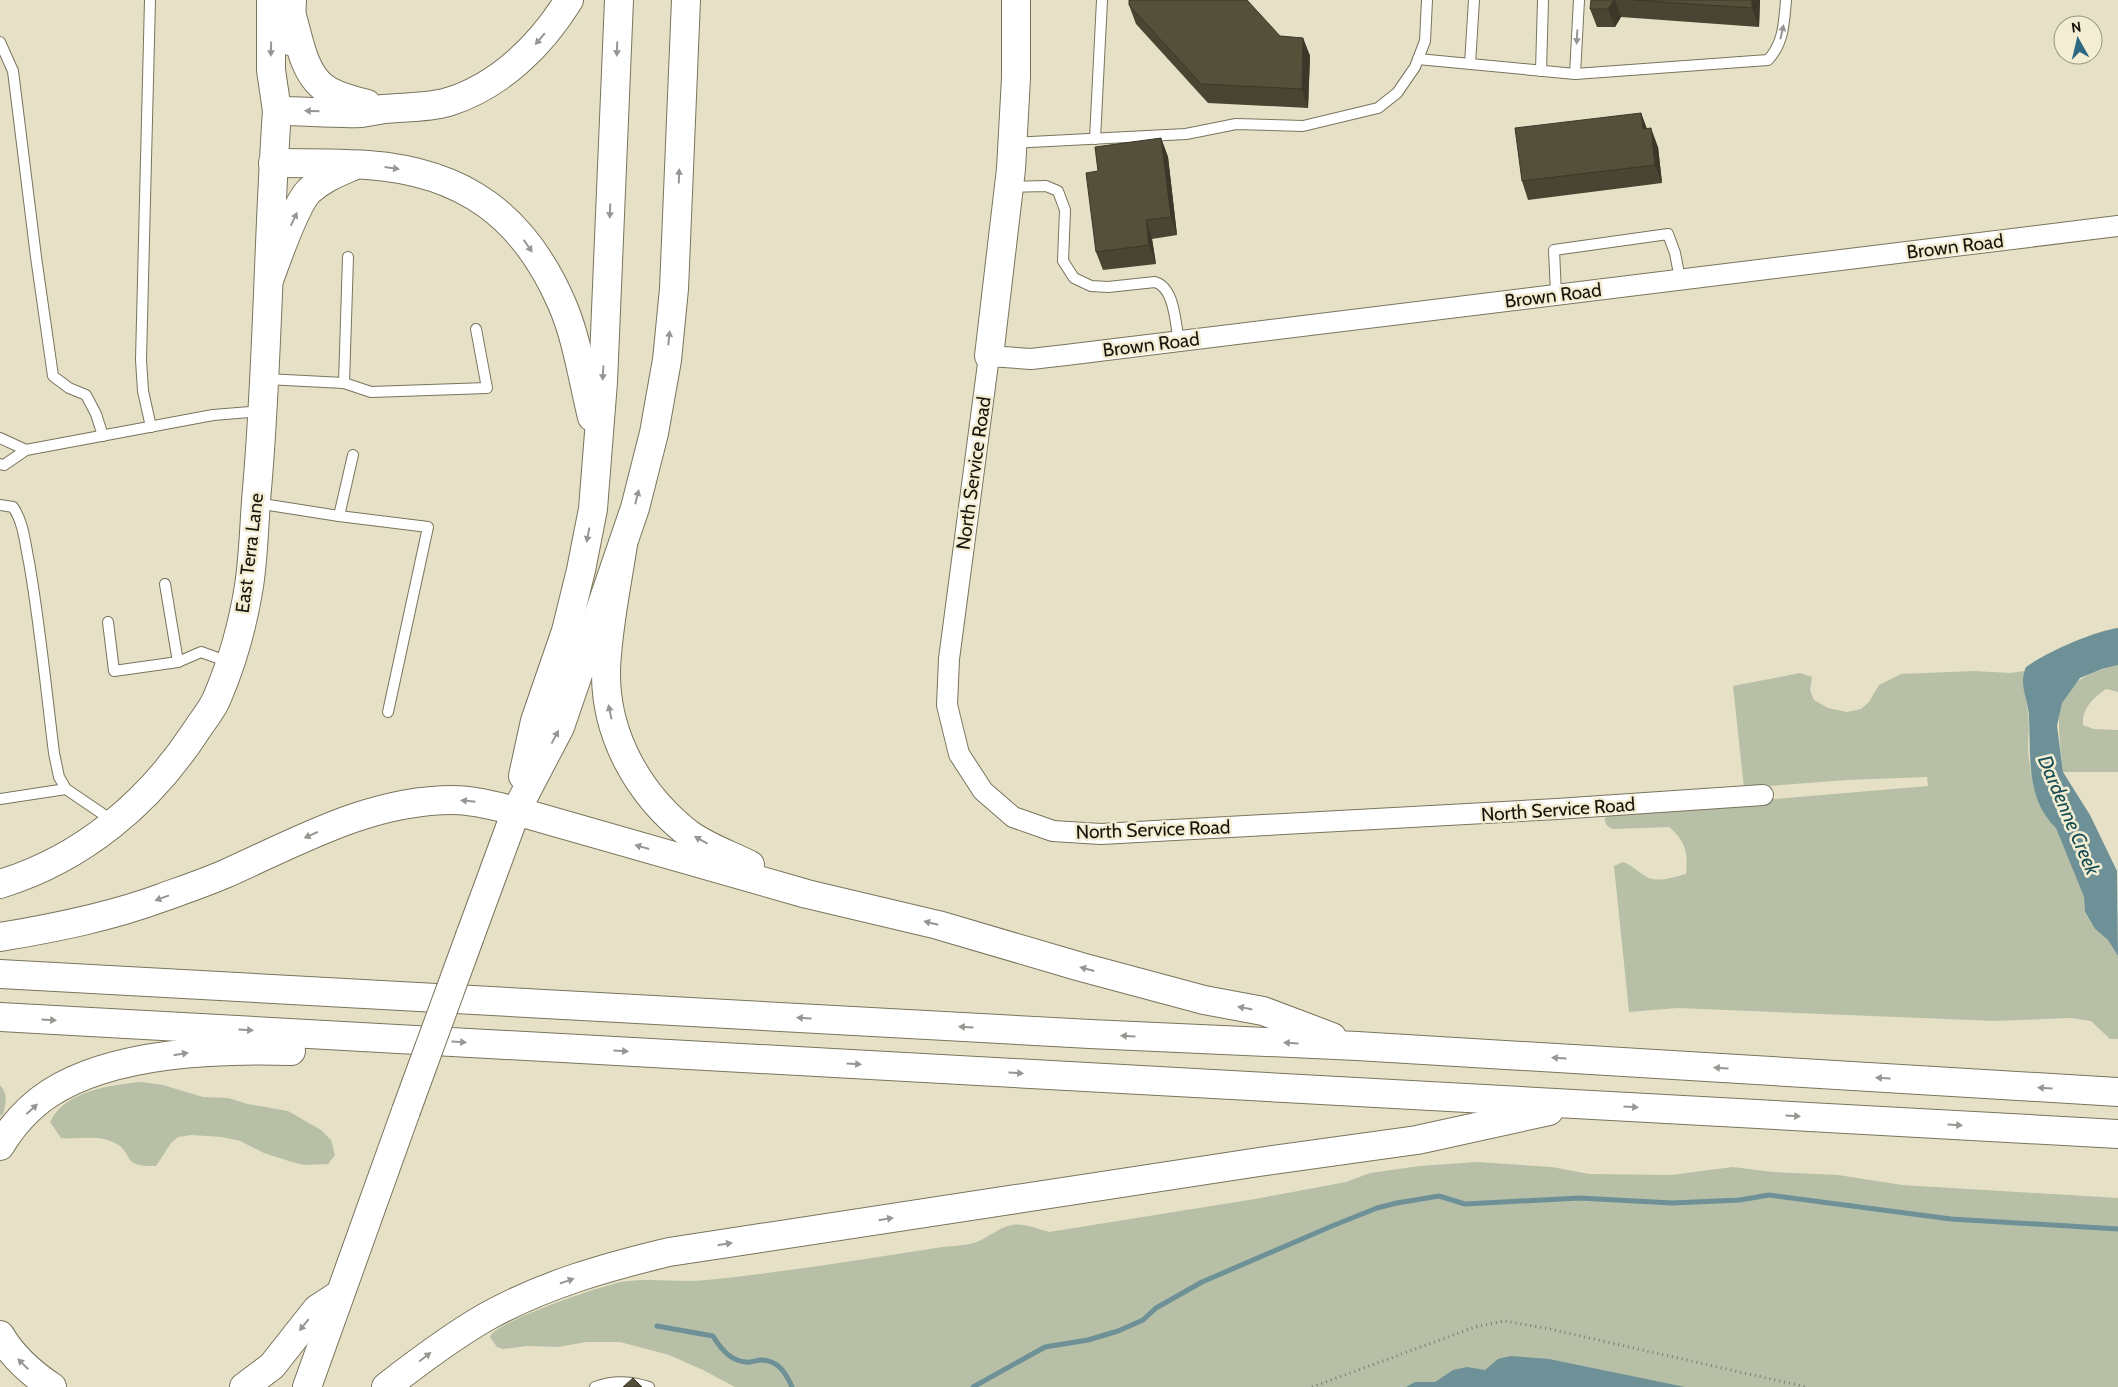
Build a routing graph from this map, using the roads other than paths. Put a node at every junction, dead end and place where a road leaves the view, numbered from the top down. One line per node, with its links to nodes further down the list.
1 (150, 0): 38 (lane)
2 (569, 0): 19 (main road, one-way to 19)
3 (619, 0): 41 (main road, one-way to 41)
4 (686, 0): 21 (main road)
5 (698, 0): 21 (main road)
6 (1102, 0): 22 (lane)
7 (1427, 0): 15 (lane)
8 (1474, 0): 16 (lane)
9 (1543, 0): 17 (lane)
10 (1579, 0): 18 (lane, one-way to 18)
11 (1786, 0): 18 (lane, one-way to 11)
12 (285, 5): 19 (main road); 20 (main road, East Terra Lane)
13 (1018, 5): 23 (main road, North Service Road)
14 (0, 42): 39 (lane)
15 (1418, 59): 16 (lane); 22 (lane)
16 (1470, 64): 17 (lane)
17 (1540, 71): 18 (lane)
18 (1575, 74)
19 (383, 109): 20 (main road, one-way to 20)
20 (277, 111): 24 (main road, East Terra Lane)
21 (681, 118): 48 (main road, one-way to 21)
22 (1095, 139): 23 (lane)
23 (1012, 144): 26 (main road, North Service Road)
24 (273, 162): 25 (main road); 30 (main road, East Terra Lane)
25 (355, 165): 30 (main road, one-way to 25); 41 (main road, one-way to 41)
26 (1009, 187): 33 (lane); 34 (main road, North Service Road)
27 (2118, 226): 29 (street, Brown Road)
28 (348, 257): 36 (lane)
29 (1680, 279): 31 (street, Brown Road); 31 (lane)
30 (269, 280): 35 (main road, East Terra Lane)
31 (1556, 294): 33 (street, Brown Road)
32 (476, 329): 36 (lane)
33 (1179, 341): 34 (street, Brown Road)
34 (989, 356): 55 (street, North Service Road)
35 (265, 379): 36 (lane); 37 (main road, East Terra Lane)
36 (344, 383)
37 (263, 411): 38 (lane); 45 (main road, East Terra Lane)
38 (151, 427): 39 (lane)
39 (103, 436): 42 (lane)
40 (0, 438): 42 (lane)
41 (599, 445): 57 (main road, one-way to 57)
42 (26, 450): 44 (lane)
43 (353, 455): 47 (lane)
44 (0, 464)
45 (255, 503): 47 (lane); 52 (main road, East Terra Lane)
46 (0, 505): 54 (lane)
47 (339, 516): 53 (lane)
48 (623, 544): 57 (main road, one-way to 48); 60 (main road, one-way to 48)
49 (166, 584): 51 (lane)
50 (108, 622): 51 (lane)
51 (178, 662): 52 (lane)
52 (230, 662): 58 (main road, East Terra Lane)
53 (388, 712)
54 (66, 790): 56 (lane); 58 (lane)
55 (1763, 795)
56 (0, 799)
57 (516, 811): 60 (main road, one-way to 57); 61 (main road, one-way to 61); 70 (main road, bridge)
58 (116, 823): 59 (main road, East Terra Lane)
59 (0, 884)
60 (807, 894): 65 (main road, one-way to 60)
61 (0, 937)
62 (0, 974): 65 (main road, one-way to 62)
63 (0, 1017): 64 (main road, one-way to 64)
64 (376, 1037): 67 (main road, one-way to 67); 69 (main road, one-way to 64)
65 (1357, 1046): 66 (main road, one-way to 65)
66 (2106, 1091)
67 (1582, 1104): 68 (main road, one-way to 68); 75 (main road, one-way to 67)
68 (2114, 1134)
69 (0, 1146)
70 (340, 1294): 73 (main road, one-way to 73); 74 (main road)
71 (0, 1335): 72 (main road, one-way to 71)
72 (52, 1387)
73 (244, 1387)
74 (307, 1387)
75 (386, 1387)
76 (595, 1387): 77 (lane)
77 (649, 1387)

